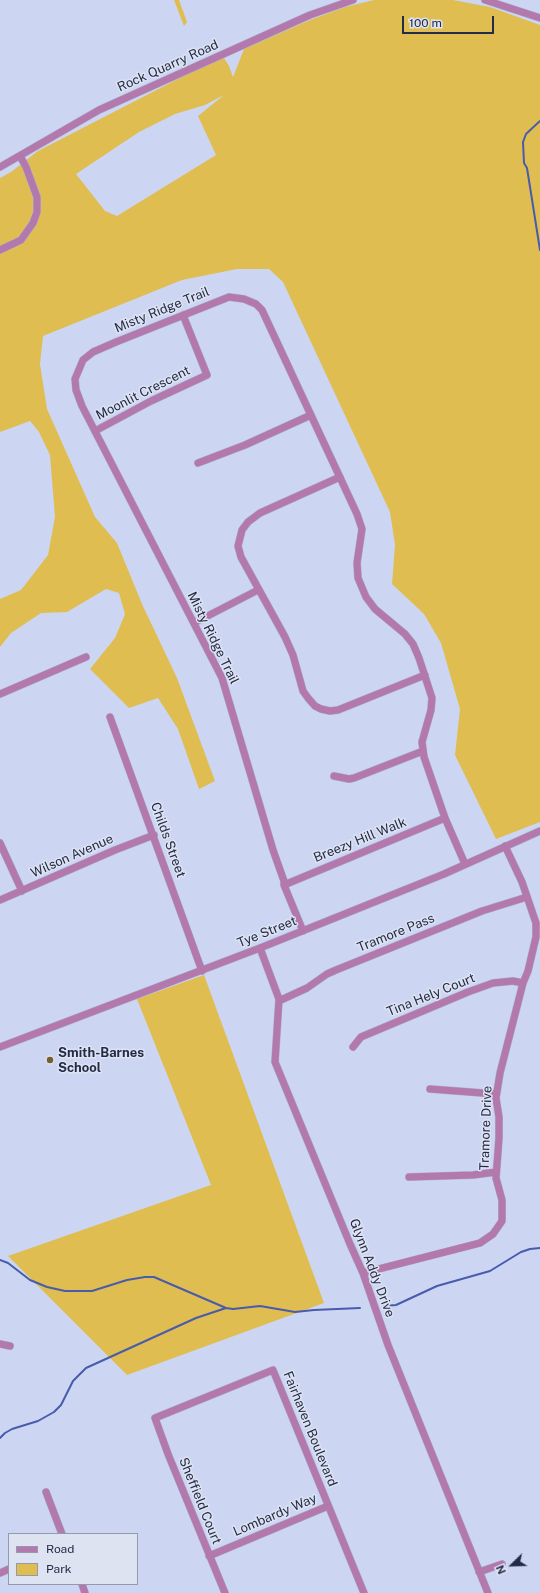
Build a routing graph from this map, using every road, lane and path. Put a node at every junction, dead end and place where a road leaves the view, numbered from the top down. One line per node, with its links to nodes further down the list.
1 (353, 0): 4 (street, Rock Quarry Road)
2 (486, 0): 3 (street)
3 (540, 18)
4 (20, 156): 5 (street, Rock Quarry Road); 6 (street)
5 (0, 167)
6 (0, 250)
7 (183, 315): 8 (street, Misty Ridge Trail); 9 (street, Misty Ridge Trail); 9 (street, Moonlit Crescent)
8 (311, 415): 10 (street); 11 (street, Misty Ridge Trail)
9 (95, 431): 13 (street, Misty Ridge Trail)
10 (198, 463)
11 (340, 477): 12 (street); 15 (street, Misty Ridge Trail)
12 (258, 590): 13 (street); 15 (street)
13 (194, 623): 26 (street, Misty Ridge Trail)
14 (86, 657): 16 (street)
15 (424, 675): 18 (street, Misty Ridge Trail)
16 (0, 694)
17 (110, 717): 22 (street, Childs Street)
18 (423, 751): 19 (street); 20 (street, Misty Ridge Trail)
19 (334, 776)
20 (445, 818): 25 (street, Misty Ridge Trail); 26 (street, Breezy Hill Walk)
21 (540, 831): 24 (street, Tye Street)
22 (154, 835): 27 (street, Wilson Avenue); 32 (street, Childs Street)
23 (0, 843): 27 (street)
24 (506, 846): 25 (street, Tye Street); 28 (street, Tramore Drive)
25 (465, 864): 30 (street, Tye Street)
26 (284, 884): 30 (street, Misty Ridge Trail)
27 (22, 891): 29 (street, Wilson Avenue)
28 (527, 897): 33 (street, Tramore Drive); 34 (street, Tramore Pass)
29 (0, 900)
30 (303, 931): 31 (street, Tye Street)
31 (260, 948): 32 (street, Tye Street); 34 (street, Glynn Addy Drive)
32 (202, 971): 36 (street, Tye Street)
33 (523, 982): 35 (street, Tina Hely Court); 38 (street, Tramore Drive)
34 (279, 999): 41 (street, Glynn Addy Drive)
35 (353, 1046)
36 (0, 1047)
37 (430, 1089): 38 (street)
38 (496, 1094): 39 (street, Tramore Drive)
39 (496, 1172): 40 (street); 41 (street, Tramore Drive)
40 (409, 1178)
41 (363, 1273): 50 (street, Glynn Addy Drive)
42 (0, 1344): 43 (street)
43 (10, 1346)
44 (155, 1418): 46 (street, Fairhaven Boulevard); 48 (street, Sheffield Court)
45 (46, 1492): 47 (street)
46 (328, 1506): 48 (street, Lombardy Way); 52 (street, Fairhaven Boulevard)
47 (62, 1533)
48 (209, 1556): 51 (street, Sheffield Court)
49 (502, 1564): 50 (street)
50 (480, 1572): 53 (street, Glynn Addy Drive)
51 (224, 1593)
52 (364, 1593)
53 (488, 1593)

